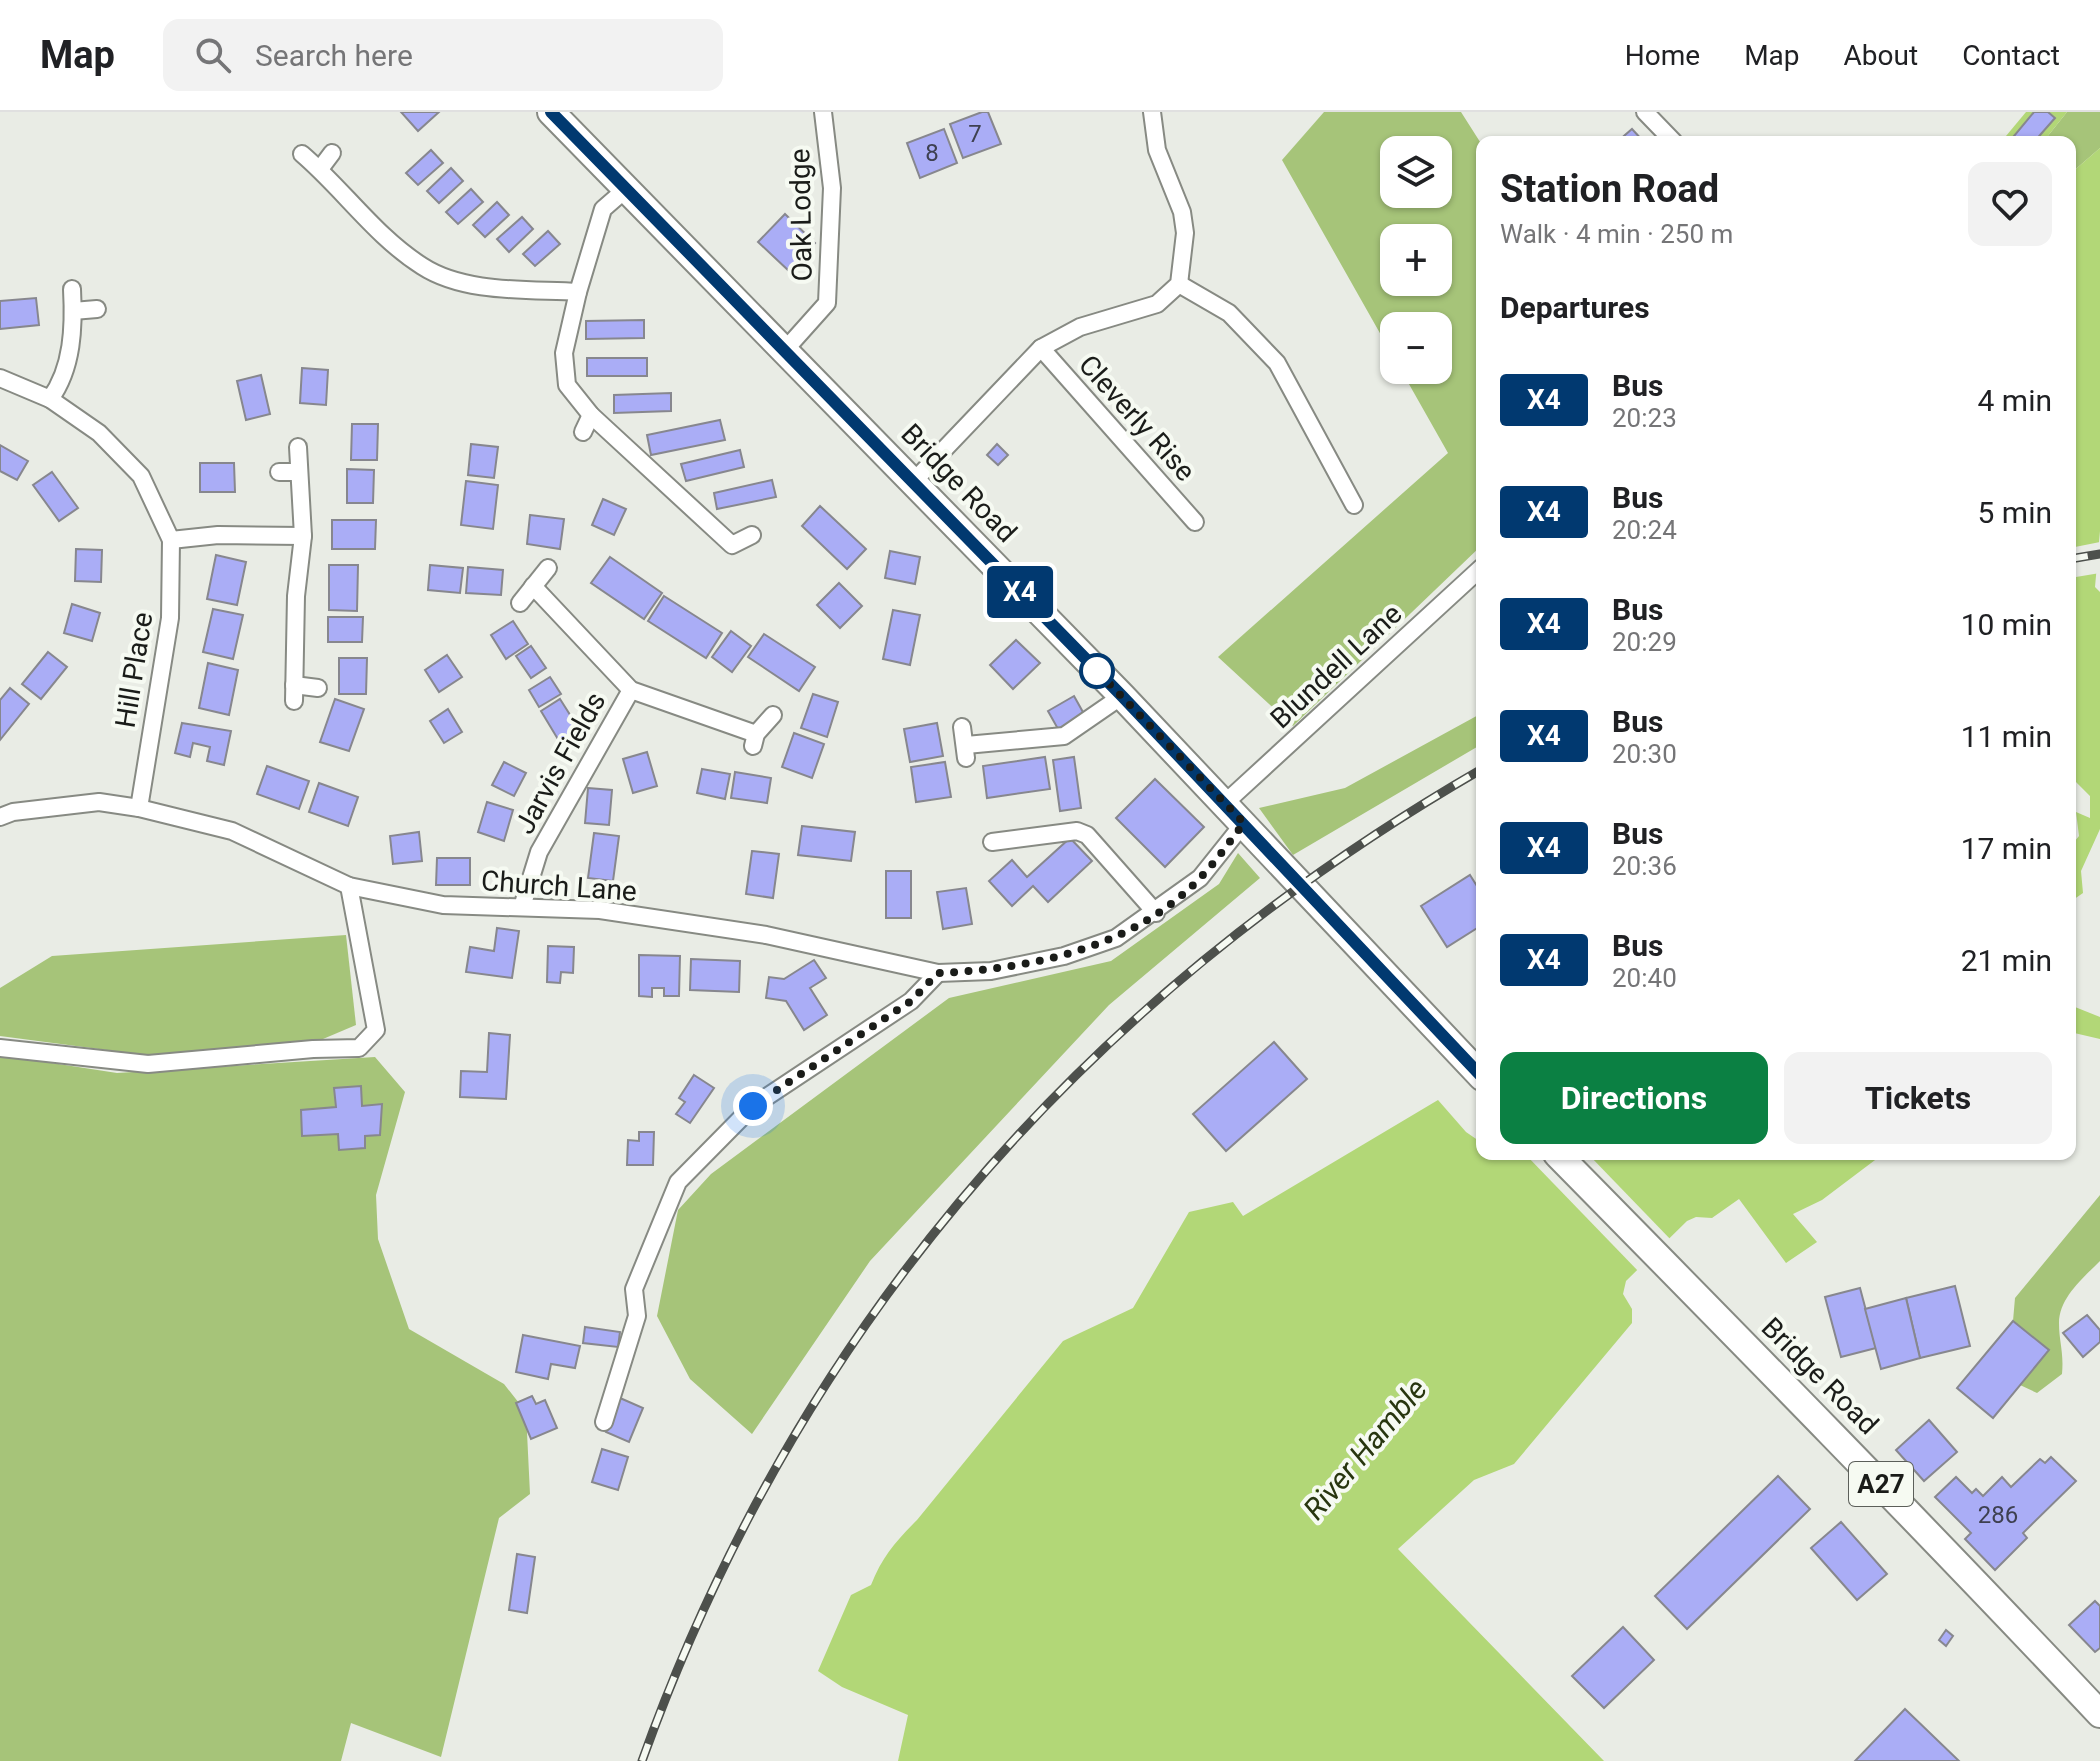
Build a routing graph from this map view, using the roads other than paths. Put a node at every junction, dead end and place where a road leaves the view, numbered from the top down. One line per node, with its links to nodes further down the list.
1 (551, 112): 9 (main road, Bridge Road)
2 (823, 112): 16 (street, Oak Lodge)
3 (1152, 112): 10 (street)
4 (1645, 112): 5 (street)
5 (1668, 136)
6 (332, 153): 8 (street)
7 (302, 154): 8 (street)
8 (320, 169): 12 (street)
9 (626, 189): 12 (street); 16 (main road, Bridge Road)
10 (1179, 284): 15 (street, Cleverly Rise); 25 (street)
11 (72, 289): 14 (street)
12 (578, 292): 19 (street)
13 (97, 309): 14 (street)
14 (73, 311): 18 (street)
15 (1041, 348): 24 (street, Cleverly Rise); 26 (street, Cleverly Rise)
16 (785, 350): 24 (main road, Bridge Road)
17 (0, 378): 18 (street, Hill Place)
18 (50, 399): 29 (street, Hill Place)
19 (591, 415): 20 (street); 27 (street)
20 (583, 432)
21 (298, 447): 23 (street)
22 (279, 472): 23 (street)
23 (298, 472): 28 (street)
24 (914, 481): 36 (main road, Bridge Road)
25 (1354, 505)
26 (1195, 522)
27 (752, 535)
28 (303, 536): 29 (street); 34 (street)
29 (171, 540): 40 (street, Hill Place)
30 (548, 568): 32 (street)
31 (1476, 573): 39 (street, Blundell Lane)
32 (533, 586): 33 (street); 35 (street, Jarvis Fields)
33 (520, 603)
34 (318, 688)
35 (631, 690): 37 (street, Jarvis Fields); 45 (street, Jarvis Fields)
36 (1122, 696): 38 (street); 39 (main road, Bridge Road)
37 (773, 715)
38 (962, 727)
39 (1225, 803): 42 (main road, Bridge Road)
40 (139, 808): 41 (street); 44 (street)
41 (0, 817)
42 (1244, 823): 46 (street, Church Lane); 49 (main road, Bridge Road)
43 (992, 842): 46 (street)
44 (349, 886): 45 (street, Church Lane); 48 (street)
45 (522, 907): 47 (street, Church Lane)
46 (1156, 913): 47 (street, Church Lane)
47 (938, 973): 51 (street)
48 (0, 1048)
49 (1476, 1071)
50 (1563, 1160): 52 (main road, Bridge Road / A27)
51 (604, 1422)
52 (2100, 1714)

